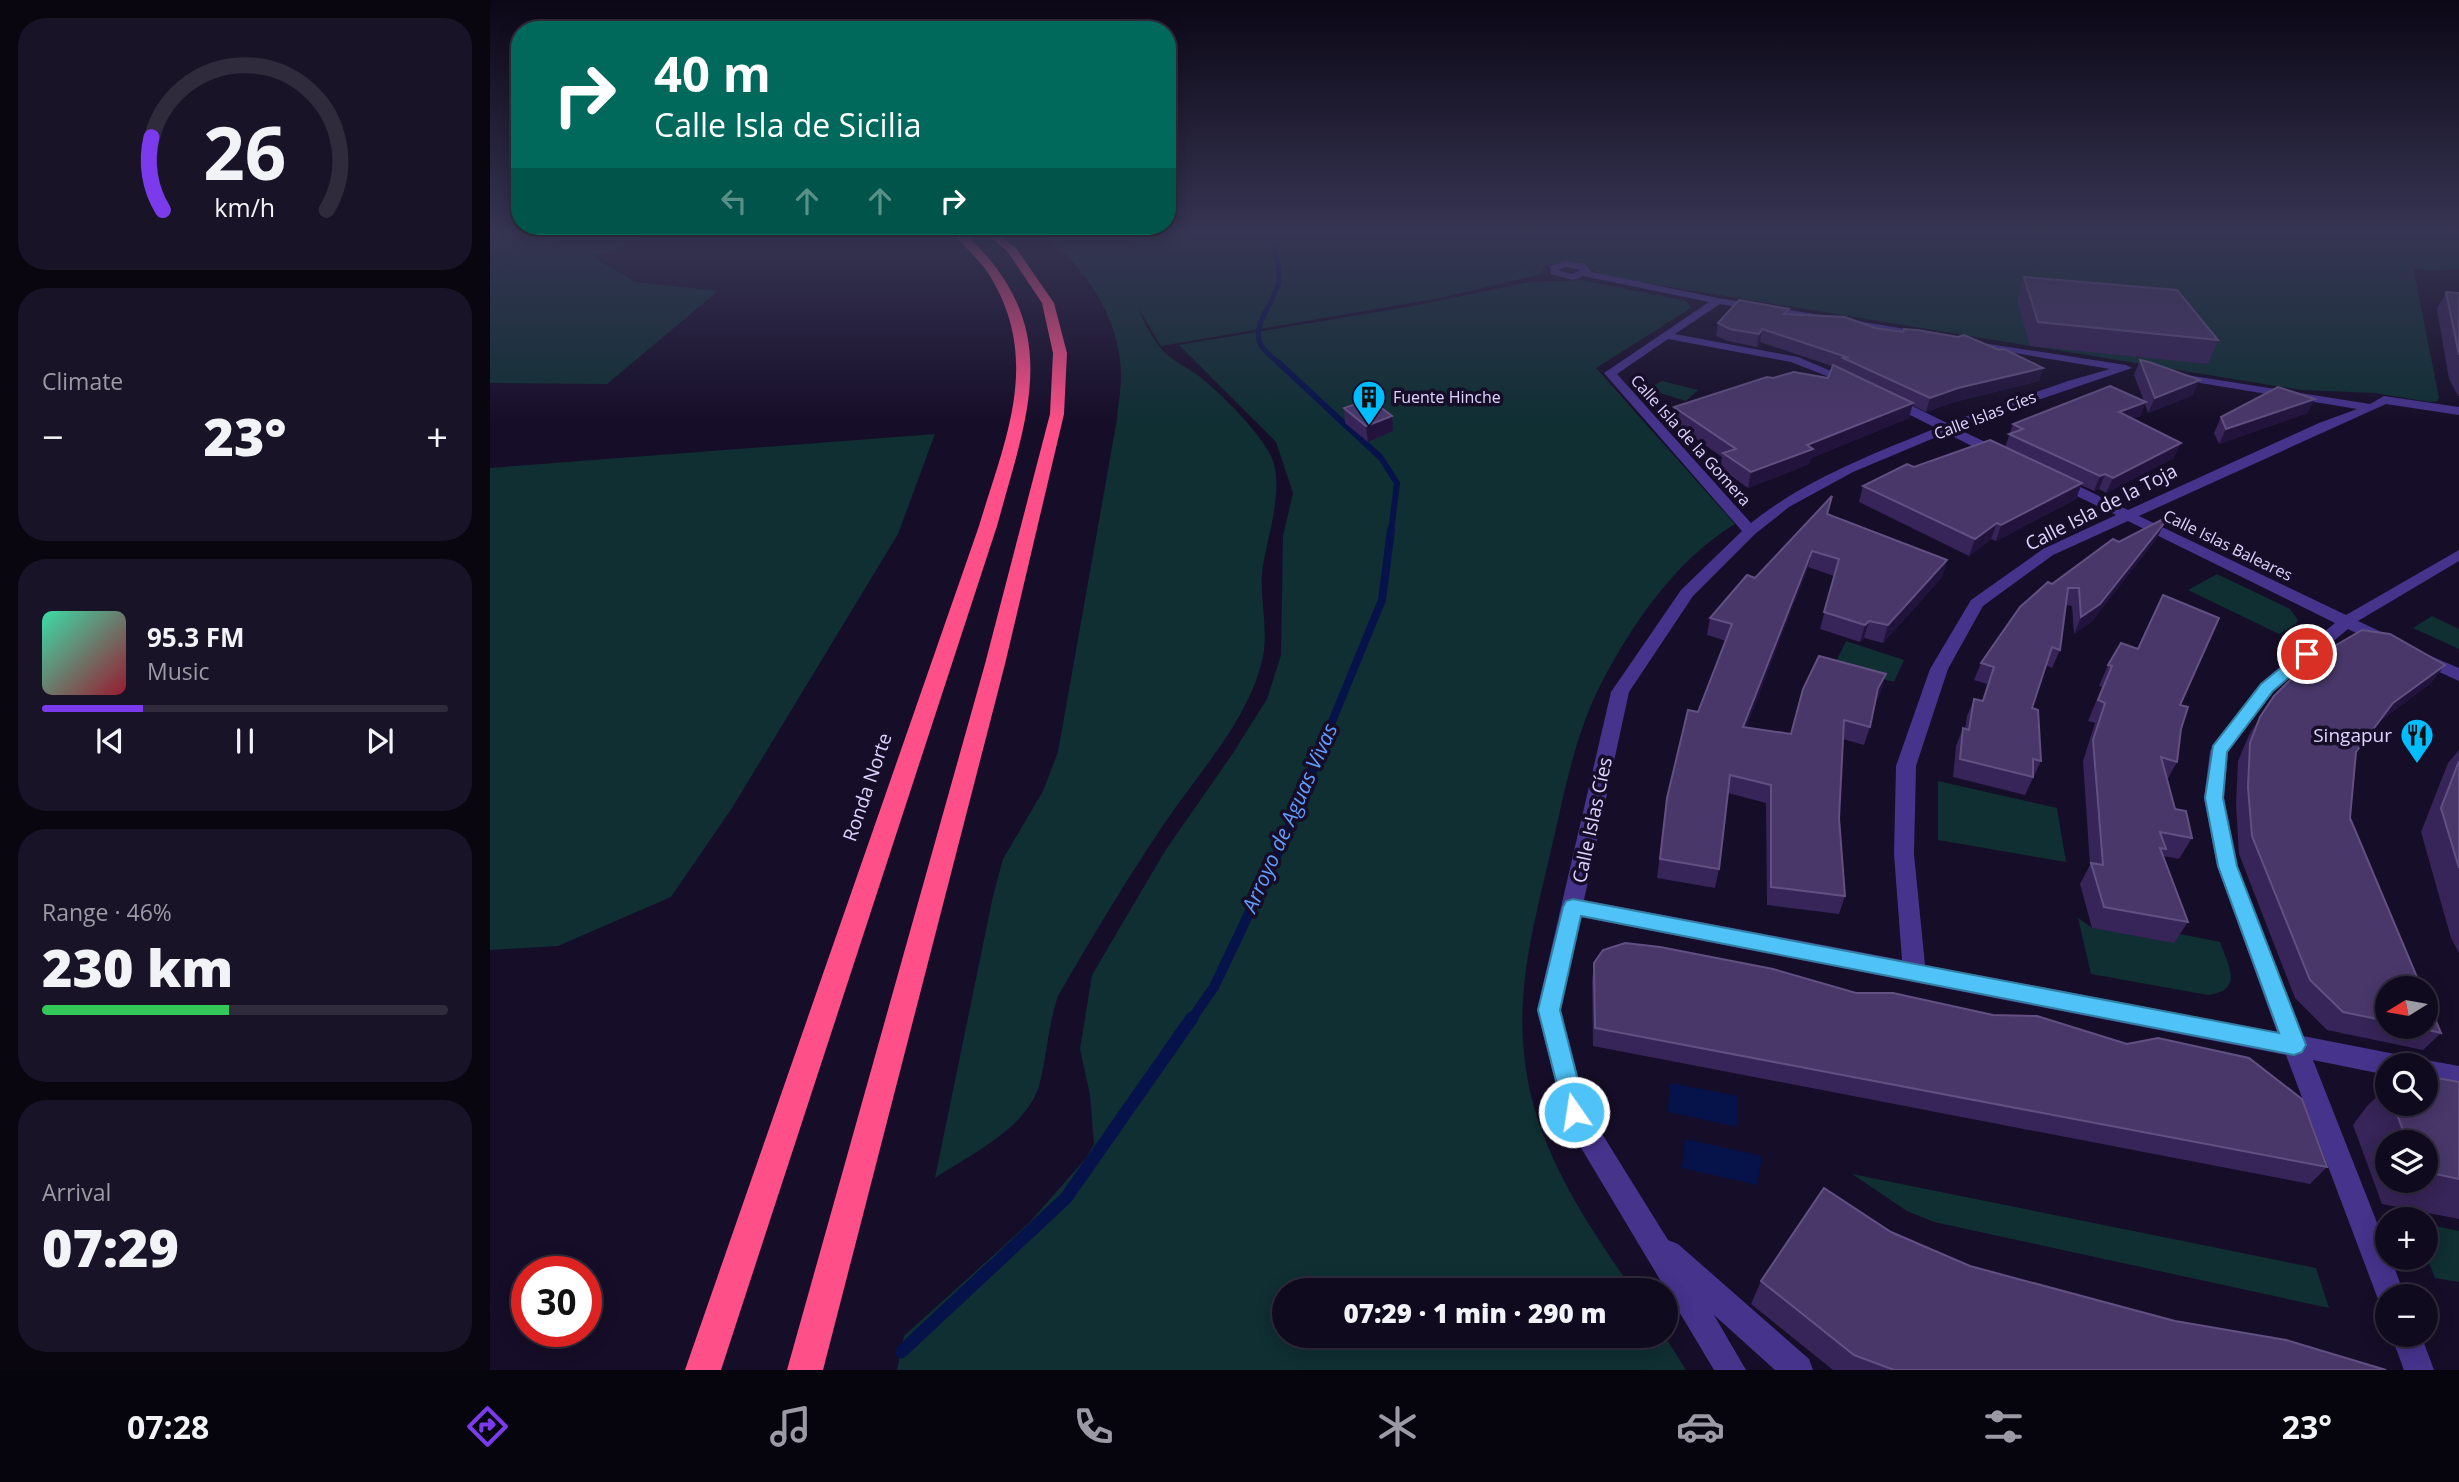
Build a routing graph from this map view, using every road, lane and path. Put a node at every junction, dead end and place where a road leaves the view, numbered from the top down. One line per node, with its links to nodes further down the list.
1 (1008, 297): 34 (highway, Ronda Norte)
2 (1044, 297): 35 (highway)
3 (1697, 297): 4 (street)
4 (1717, 301): 5 (street, Calle Isla de la Gomera); 6 (street)
5 (1667, 336): 9 (street); 18 (street, Calle Isla de la Gomera)
6 (1934, 337)
7 (1961, 341): 15 (street, Calle Islas Cíes)
8 (2166, 375): 10 (street)
9 (1862, 388)
10 (2304, 396): 12 (street); 14 (street)
11 (1885, 398): 15 (street)
12 (2372, 408): 13 (street); 14 (street, Calle Isla de la Toja)
13 (2459, 414)
14 (2336, 421): 20 (street, Calle Isla de la Toja)
15 (1947, 429): 16 (street); 19 (street, Calle Islas Cíes)
16 (2013, 460)
17 (2049, 478): 20 (street, Calle Islas Baleares)
18 (1731, 509): 19 (street); 21 (street, Calle Isla de la Gomera)
19 (1774, 511): 21 (street, Calle Islas Cíes)
20 (2125, 515): 23 (street, Calle Islas Baleares); 26 (street, Calle Isla de la Toja)
21 (1749, 531): 25 (street, Calle Islas Cíes)
22 (2459, 555): 23 (street)
23 (2347, 621): 24 (street, Calle Islas Baleares); 27 (street)
24 (2459, 676)
25 (1573, 907): 26 (street); 31 (street, Calle Islas Cíes)
26 (1914, 972): 27 (street)
27 (2294, 1045): 28 (street); 32 (street)
28 (2375, 1061)
29 (2438, 1073): 30 (street)
30 (2459, 1077)
31 (1656, 1242): 36 (street, Calle Islas Cíes); 37 (street, Calle Islas Cíes)
32 (2386, 1284)
33 (2410, 1347): 38 (street)
34 (703, 1370)
35 (805, 1370)
36 (1731, 1370)
37 (1798, 1370)
38 (2418, 1370)

